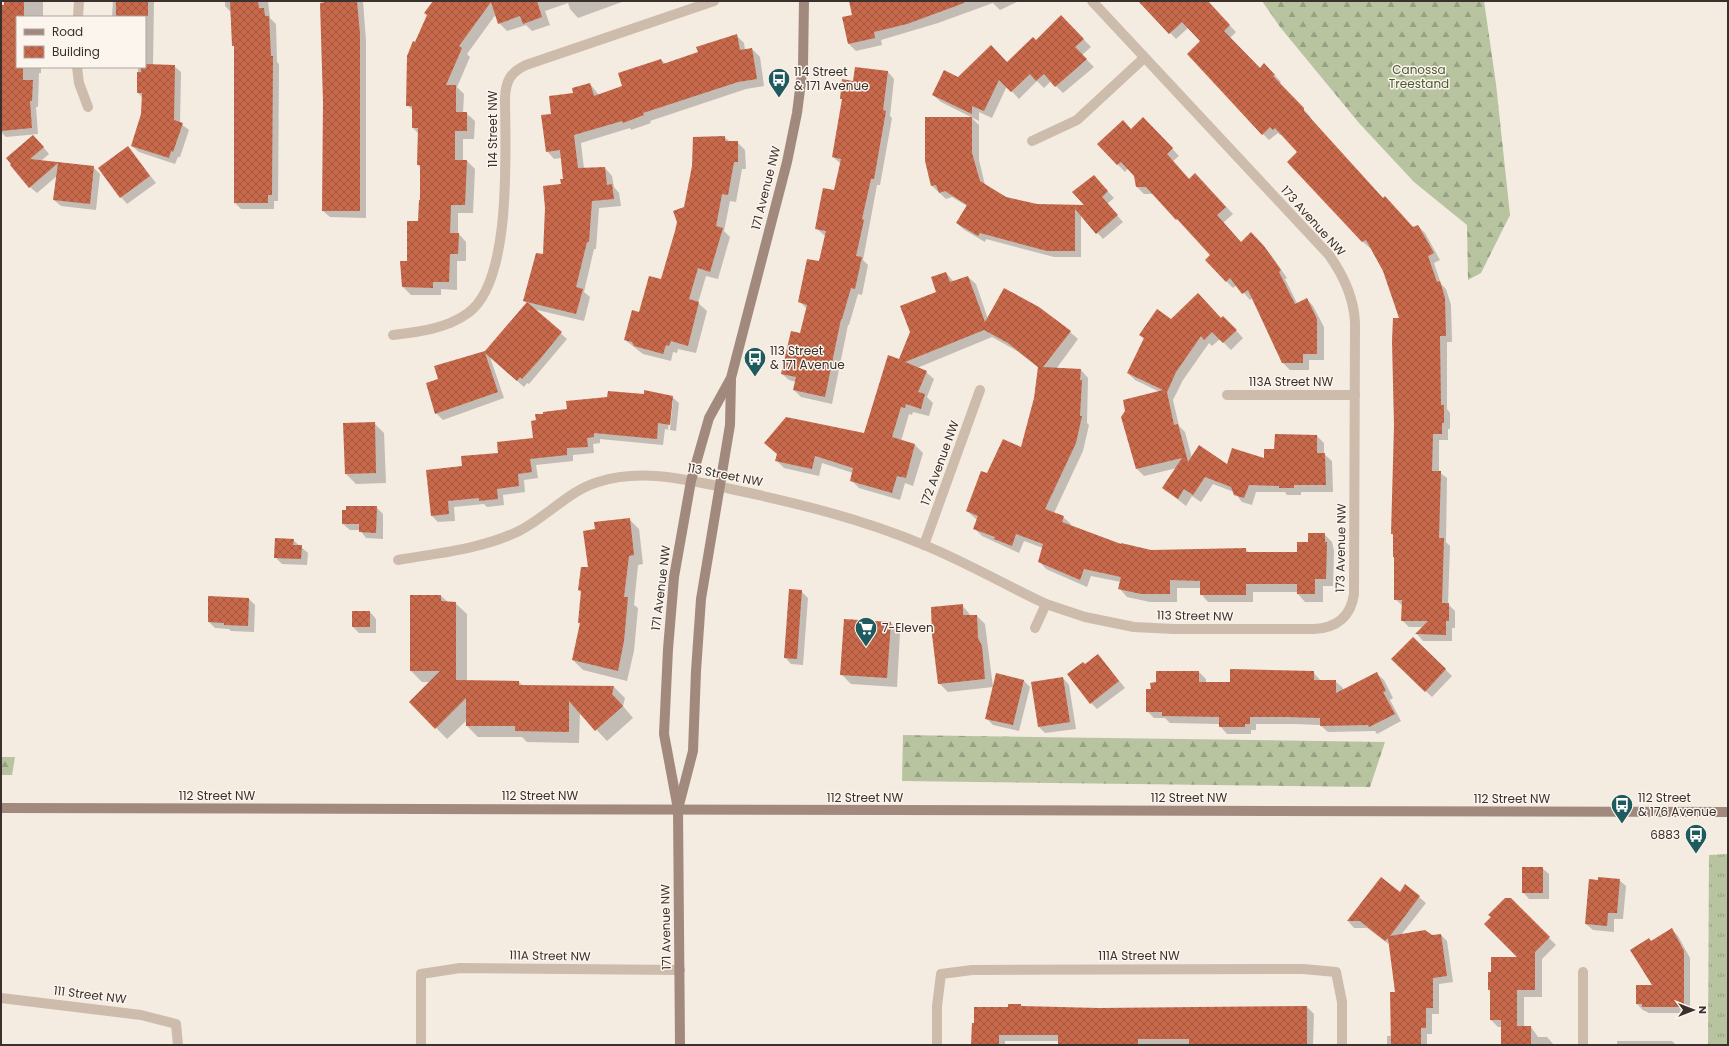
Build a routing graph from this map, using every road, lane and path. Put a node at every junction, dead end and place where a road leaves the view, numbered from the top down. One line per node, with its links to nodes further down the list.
1 (79, 1): 5 (street)
2 (714, 1): 10 (street, 114 Street NW)
3 (804, 1): 11 (main road, 171 Avenue NW)
4 (1092, 1): 6 (street, 173 Avenue NW)
5 (78, 16)
6 (1144, 58): 9 (street); 14 (street, 173 Avenue NW)
7 (77, 68): 8 (street)
8 (88, 107)
9 (1032, 141)
10 (392, 335)
11 (731, 378): 15 (main road, 171 Avenue NW); 16 (main road, 171 Avenue NW)
12 (980, 390): 17 (street, 172 Avenue NW)
13 (1227, 395): 14 (street, 113A Street NW)
14 (1355, 395): 20 (street, 173 Avenue NW)
15 (691, 481): 16 (street, 113 Street NW); 18 (street, 113 Street NW); 23 (main road, 171 Avenue NW)
16 (719, 486): 17 (street, 113 Street NW); 23 (main road, 171 Avenue NW)
17 (924, 545): 19 (street, 113 Street NW)
18 (398, 560)
19 (1046, 604): 20 (street, 113 Street NW); 21 (street)
20 (1345, 617)
21 (1035, 628)
22 (1, 808): 23 (main road, 112 Street NW)
23 (678, 809): 24 (main road, 112 Street NW); 25 (main road, 171 Avenue NW)
24 (1728, 812)
25 (680, 970): 29 (street, 111A Street NW); 30 (main road, 171 Avenue NW)
26 (1583, 972): 33 (street)
27 (1, 998): 28 (street, 111 Street NW)
28 (178, 1045)
29 (421, 1045)
30 (680, 1045)
31 (937, 1045): 32 (street, 111A Street NW)
32 (1342, 1045)
33 (1583, 1045)

